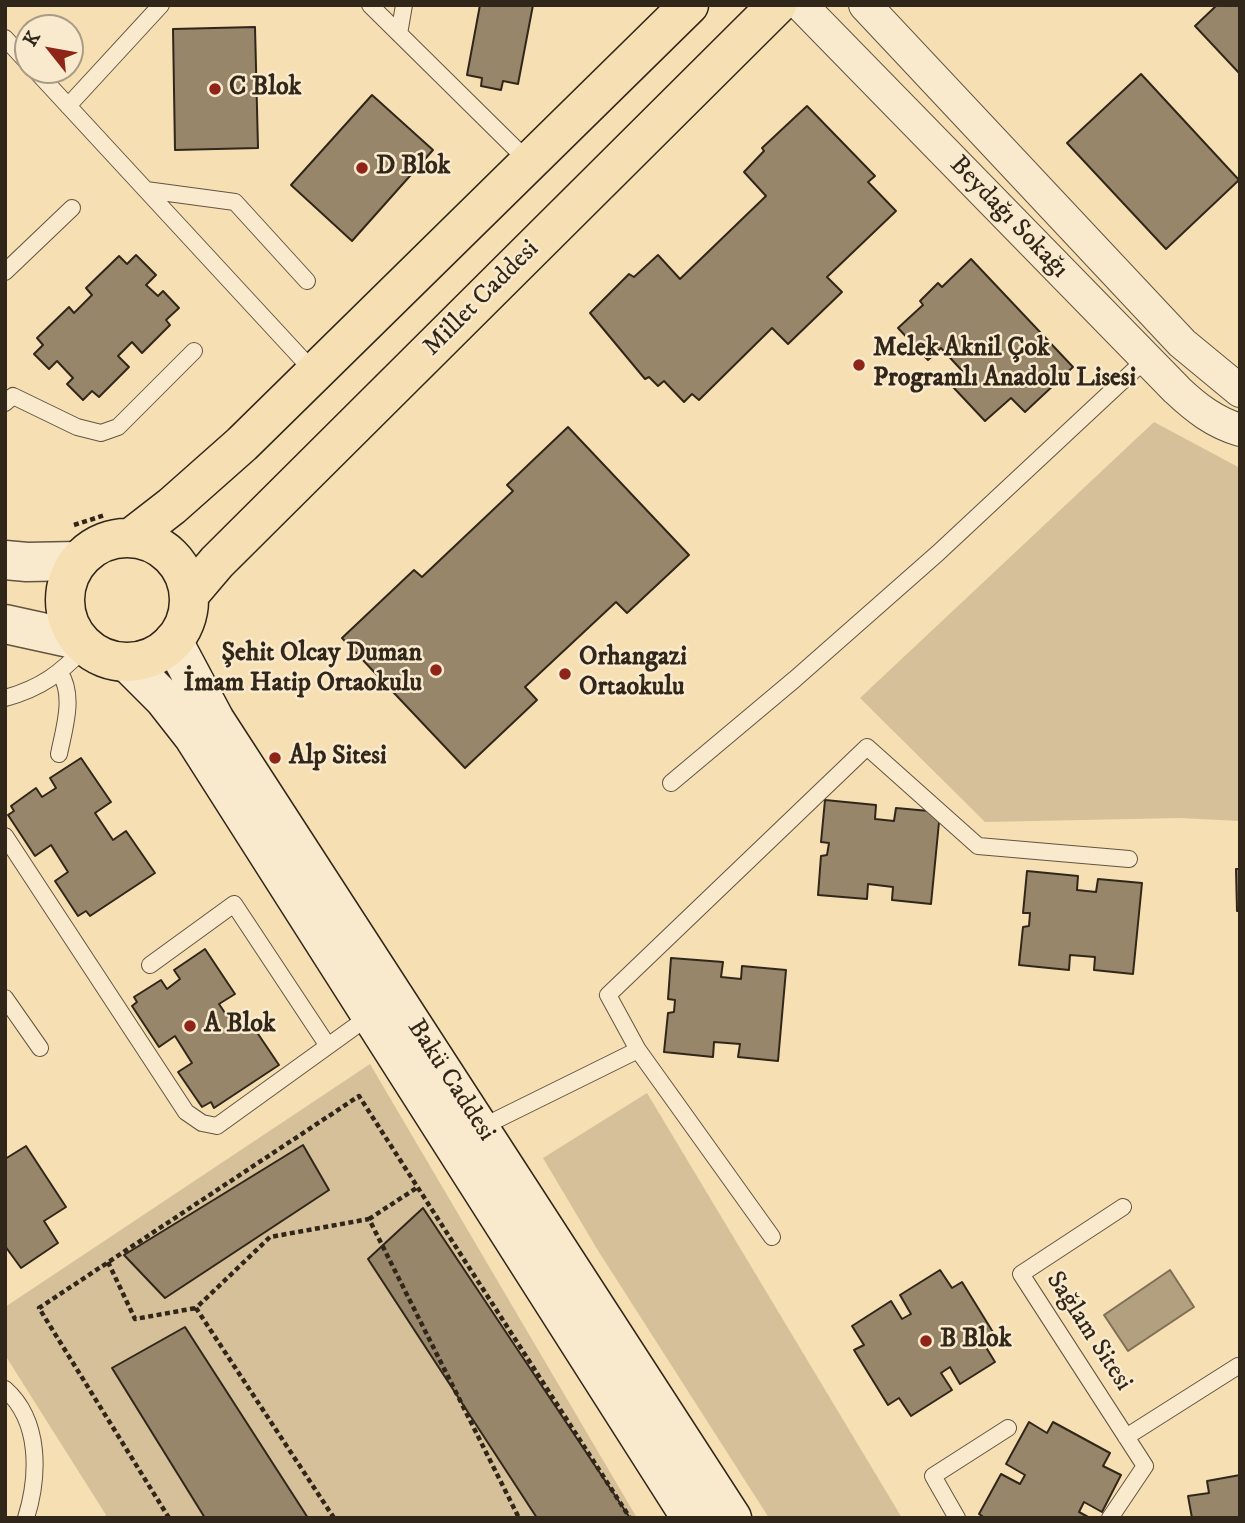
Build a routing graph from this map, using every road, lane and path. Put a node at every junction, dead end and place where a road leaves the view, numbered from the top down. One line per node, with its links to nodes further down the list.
1 (161, 5): 10 (lane)
2 (370, 5): 8 (lane)
3 (404, 5): 8 (lane)
4 (689, 5): 11 (main road)
5 (778, 5): 25 (main road, Millet Caddesi)
6 (801, 5): 17 (street, Beydağı Sokağı)
7 (865, 5): 19 (street, Beydağı Sokağı)
8 (399, 34): 11 (lane)
9 (48, 84): 10 (lane)
10 (68, 106): 12 (lane)
11 (529, 162): 18 (main road)
12 (146, 190): 15 (lane); 18 (lane)
13 (72, 208): 14 (lane)
14 (5, 272)
15 (307, 281)
16 (194, 351): 20 (lane)
17 (1146, 359): 21 (street, Beydağı Sokağı); 32 (lane)
18 (315, 373): 22 (main road)
19 (1238, 384): 21 (street, Beydağı Sokağı)
20 (5, 403)
21 (1230, 427)
22 (132, 537): 24 (main road); 25 (main road)
23 (5, 559): 24 (main road)
24 (78, 561): 28 (main road)
25 (189, 595): 27 (main road)
26 (5, 624): 28 (main road)
27 (173, 641): 29 (main road); 41 (main road, Bakü Caddesi)
28 (75, 653): 29 (main road); 30 (lane); 31 (lane)
29 (128, 663): 37 (main road, Bakü Caddesi)
30 (5, 698)
31 (59, 754)
32 (671, 783)
33 (5, 836): 38 (lane)
34 (1129, 859): 40 (lane)
35 (150, 965): 38 (lane)
36 (5, 998): 39 (lane)
37 (371, 1015): 38 (lane); 57 (main road, Bakü Caddesi)
38 (328, 1046)
39 (40, 1048)
40 (638, 1050): 41 (lane); 45 (lane)
41 (480, 1128): 58 (main road, Bakü Caddesi)
42 (418, 1187): 44 (path); 46 (path); 56 (path)
43 (1123, 1207): 51 (lane, Sağlam Sitesi)
44 (369, 1219): 47 (path); 55 (path)
45 (772, 1237)
46 (108, 1262): 47 (path); 53 (path)
47 (196, 1308): 54 (path)
48 (1238, 1366): 51 (lane)
49 (5, 1390): 52 (lane)
50 (1008, 1428): 59 (lane)
51 (1126, 1437): 60 (lane, Sağlam Sitesi)
52 (26, 1518)
53 (169, 1518)
54 (334, 1518)
55 (519, 1518)
56 (630, 1518)
57 (691, 1518)
58 (732, 1518)
59 (957, 1518)
60 (1110, 1518)

